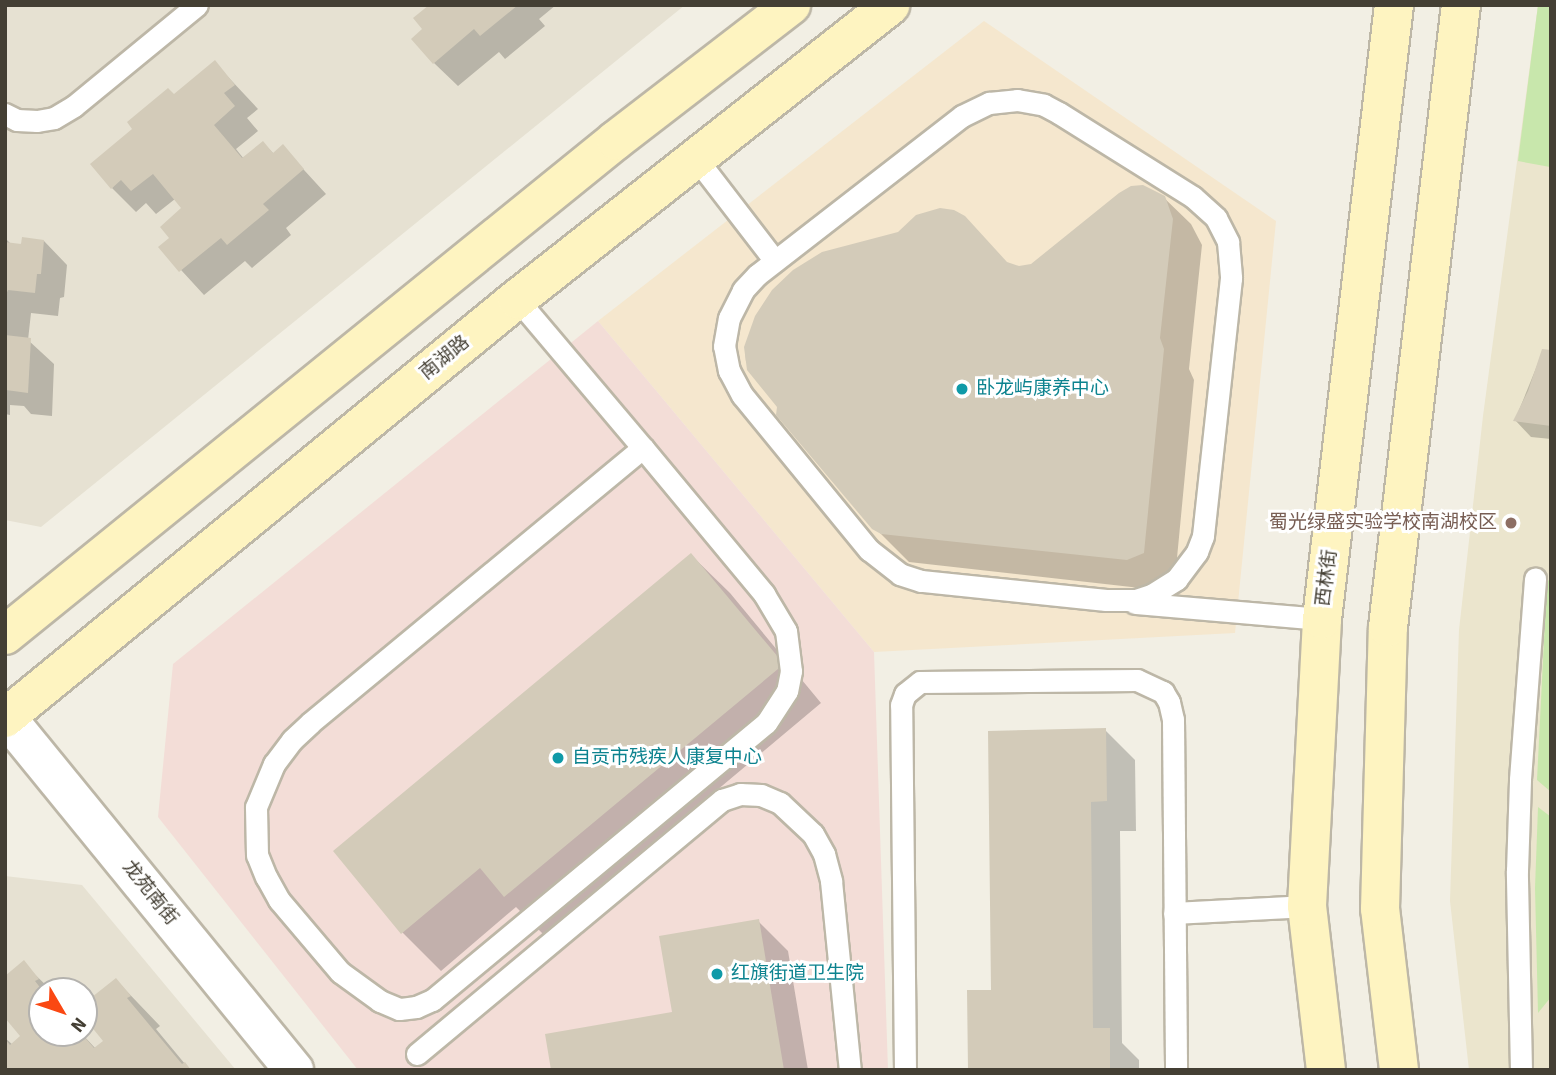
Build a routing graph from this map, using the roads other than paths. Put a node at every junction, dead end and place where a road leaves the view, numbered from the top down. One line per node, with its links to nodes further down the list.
1 (197, 5): 6 (lane)
2 (791, 5): 14 (main road)
3 (890, 5): 7 (main road, 南湖路)
4 (1394, 5): 13 (main road, 西林街)
5 (1461, 5): 24 (main road)
6 (5, 114)
7 (695, 158): 8 (lane); 9 (main road, 南湖路)
8 (775, 261): 12 (lane); 12 (lane)
9 (517, 299): 10 (lane); 15 (main road, 南湖路)
10 (643, 447): 10 (lane)
11 (1535, 579): 25 (lane)
12 (1122, 601): 13 (lane)
13 (1322, 619): 16 (main road, 西林街)
14 (5, 635)
15 (6, 718): 19 (street, 龙苑南街)
16 (1307, 906): 17 (lane); 23 (main road, 西林街)
17 (1174, 913): 21 (lane); 22 (lane)
18 (417, 1054): 20 (lane)
19 (294, 1070)
20 (850, 1070)
21 (905, 1070)
22 (1176, 1070)
23 (1326, 1070)
24 (1399, 1070)
25 (1521, 1070)

